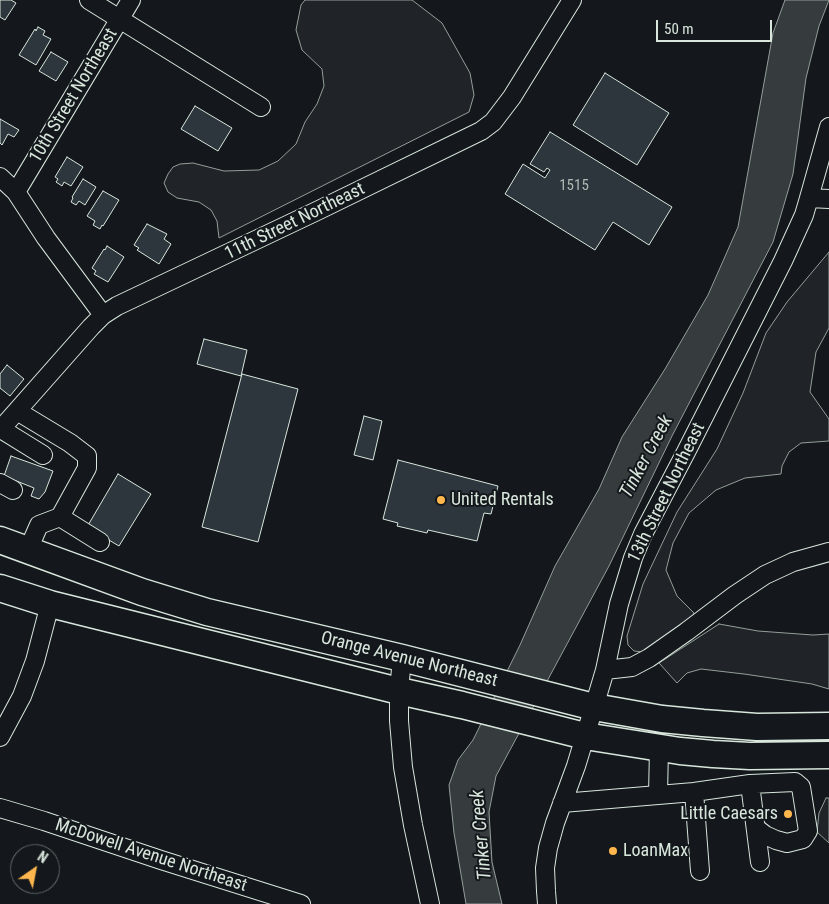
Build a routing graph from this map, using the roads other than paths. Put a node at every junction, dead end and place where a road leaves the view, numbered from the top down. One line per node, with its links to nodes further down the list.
1 (89, 0): 4 (street)
2 (131, 0): 4 (street, 10th Street Northeast)
3 (572, 0): 11 (street, 11th Street Northeast)
4 (120, 18): 5 (street); 8 (street, 10th Street Northeast)
5 (261, 107)
6 (829, 127): 9 (street, 13th Street Northeast)
7 (0, 177): 8 (street)
8 (16, 192): 11 (street)
9 (809, 198): 10 (street); 23 (street, 13th Street Northeast)
10 (829, 199)
11 (103, 316): 12 (street, 11th Street Northeast)
12 (17, 411): 13 (street, 11th Street Northeast); 15 (street)
13 (0, 430): 14 (street)
14 (43, 455)
15 (60, 516): 17 (street); 18 (street)
16 (0, 540): 18 (highway, Orange Avenue Northeast)
17 (100, 542)
18 (28, 550): 22 (highway, Orange Avenue Northeast)
19 (829, 552): 23 (street)
20 (0, 588): 21 (highway, Orange Avenue Northeast)
21 (50, 604): 24 (highway, Orange Avenue Northeast); 28 (street)
22 (402, 658): 24 (street); 25 (highway, Orange Avenue Northeast)
23 (605, 670): 25 (street, 13th Street Northeast)
24 (399, 691): 27 (highway, Orange Avenue Northeast); 41 (street)
25 (594, 707): 26 (highway, Orange Avenue Northeast); 27 (street, 13th Street Northeast)
26 (829, 726)
27 (585, 736): 29 (highway, Orange Avenue Northeast); 34 (street, 13th Street Northeast)
28 (0, 737)
29 (659, 748): 30 (highway, Orange Avenue Northeast); 33 (street)
30 (829, 755)
31 (750, 784): 32 (street); 36 (street); 36 (street)
32 (694, 792): 33 (street); 38 (street)
33 (658, 795): 34 (street)
34 (562, 803): 42 (street, 13th Street Northeast)
35 (0, 808): 39 (street, McDowell Avenue Northeast)
36 (756, 828): 37 (street)
37 (760, 862)
38 (700, 870)
39 (250, 896): 40 (street, McDowell Avenue Northeast)
40 (301, 904)
41 (430, 904)
42 (547, 904)

